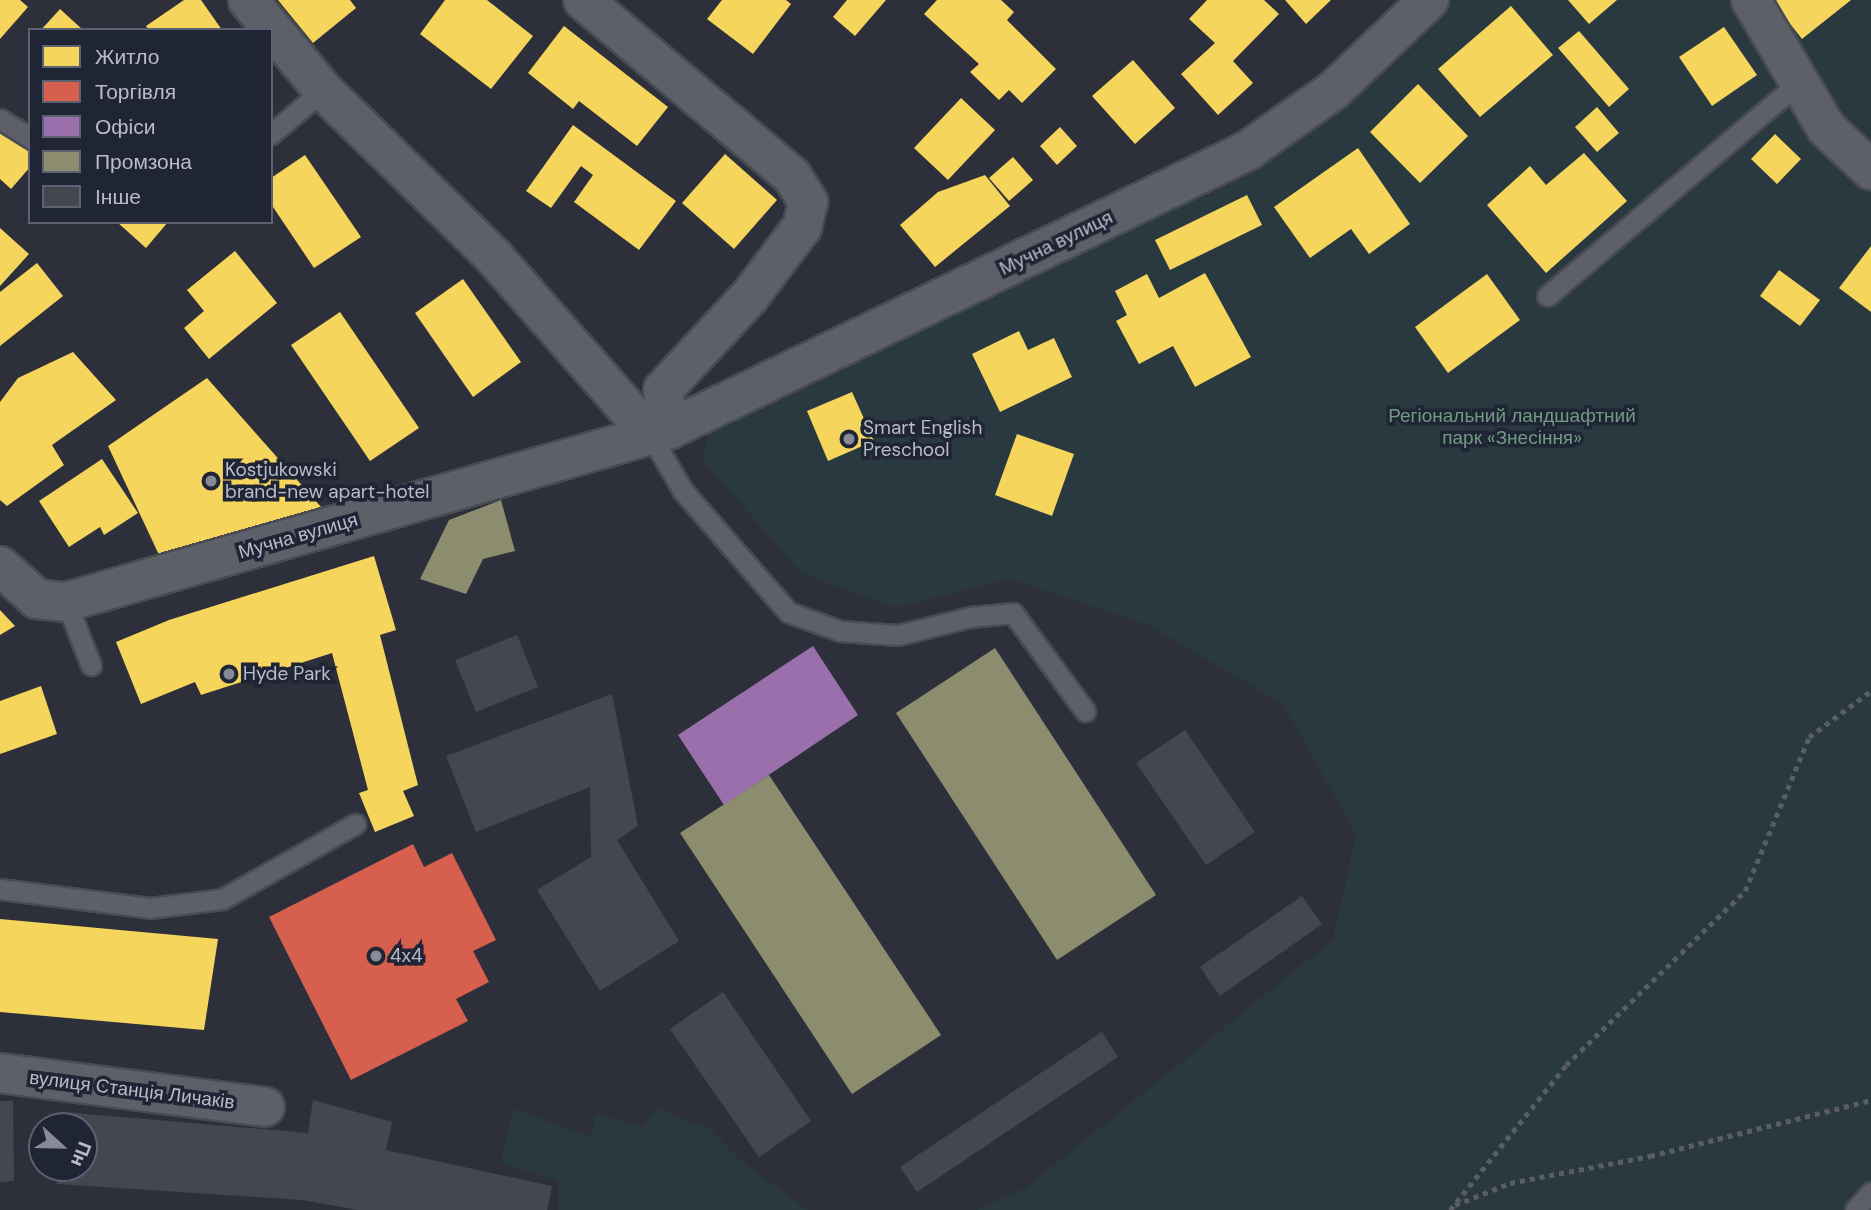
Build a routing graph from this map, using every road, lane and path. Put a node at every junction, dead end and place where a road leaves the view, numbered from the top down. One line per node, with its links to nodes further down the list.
1 (248, 0): 5 (street)
2 (583, 0): 14 (street)
3 (1429, 0): 14 (street, Мучна вулиця)
4 (1751, 0): 7 (street)
5 (271, 28)
6 (273, 30): 8 (street)
7 (1797, 84): 12 (street); 13 (lane)
8 (323, 90): 10 (lane); 14 (street)
9 (0, 119): 11 (lane)
10 (273, 132)
11 (28, 137)
12 (1871, 170)
13 (1547, 296)
14 (660, 433): 16 (street, Мучна вулиця); 19 (lane)
15 (0, 566): 16 (street, Мучна вулиця)
16 (66, 602): 17 (lane)
17 (91, 665)
18 (1871, 691): 26 (path)
19 (1085, 711)
20 (355, 824): 21 (lane)
21 (0, 888)
22 (0, 1073): 24 (street, вулиця Станція Личаків)
23 (1871, 1101): 26 (path)
24 (265, 1107)
25 (1871, 1192): 27 (lane)
26 (1452, 1208)
27 (1855, 1210)

